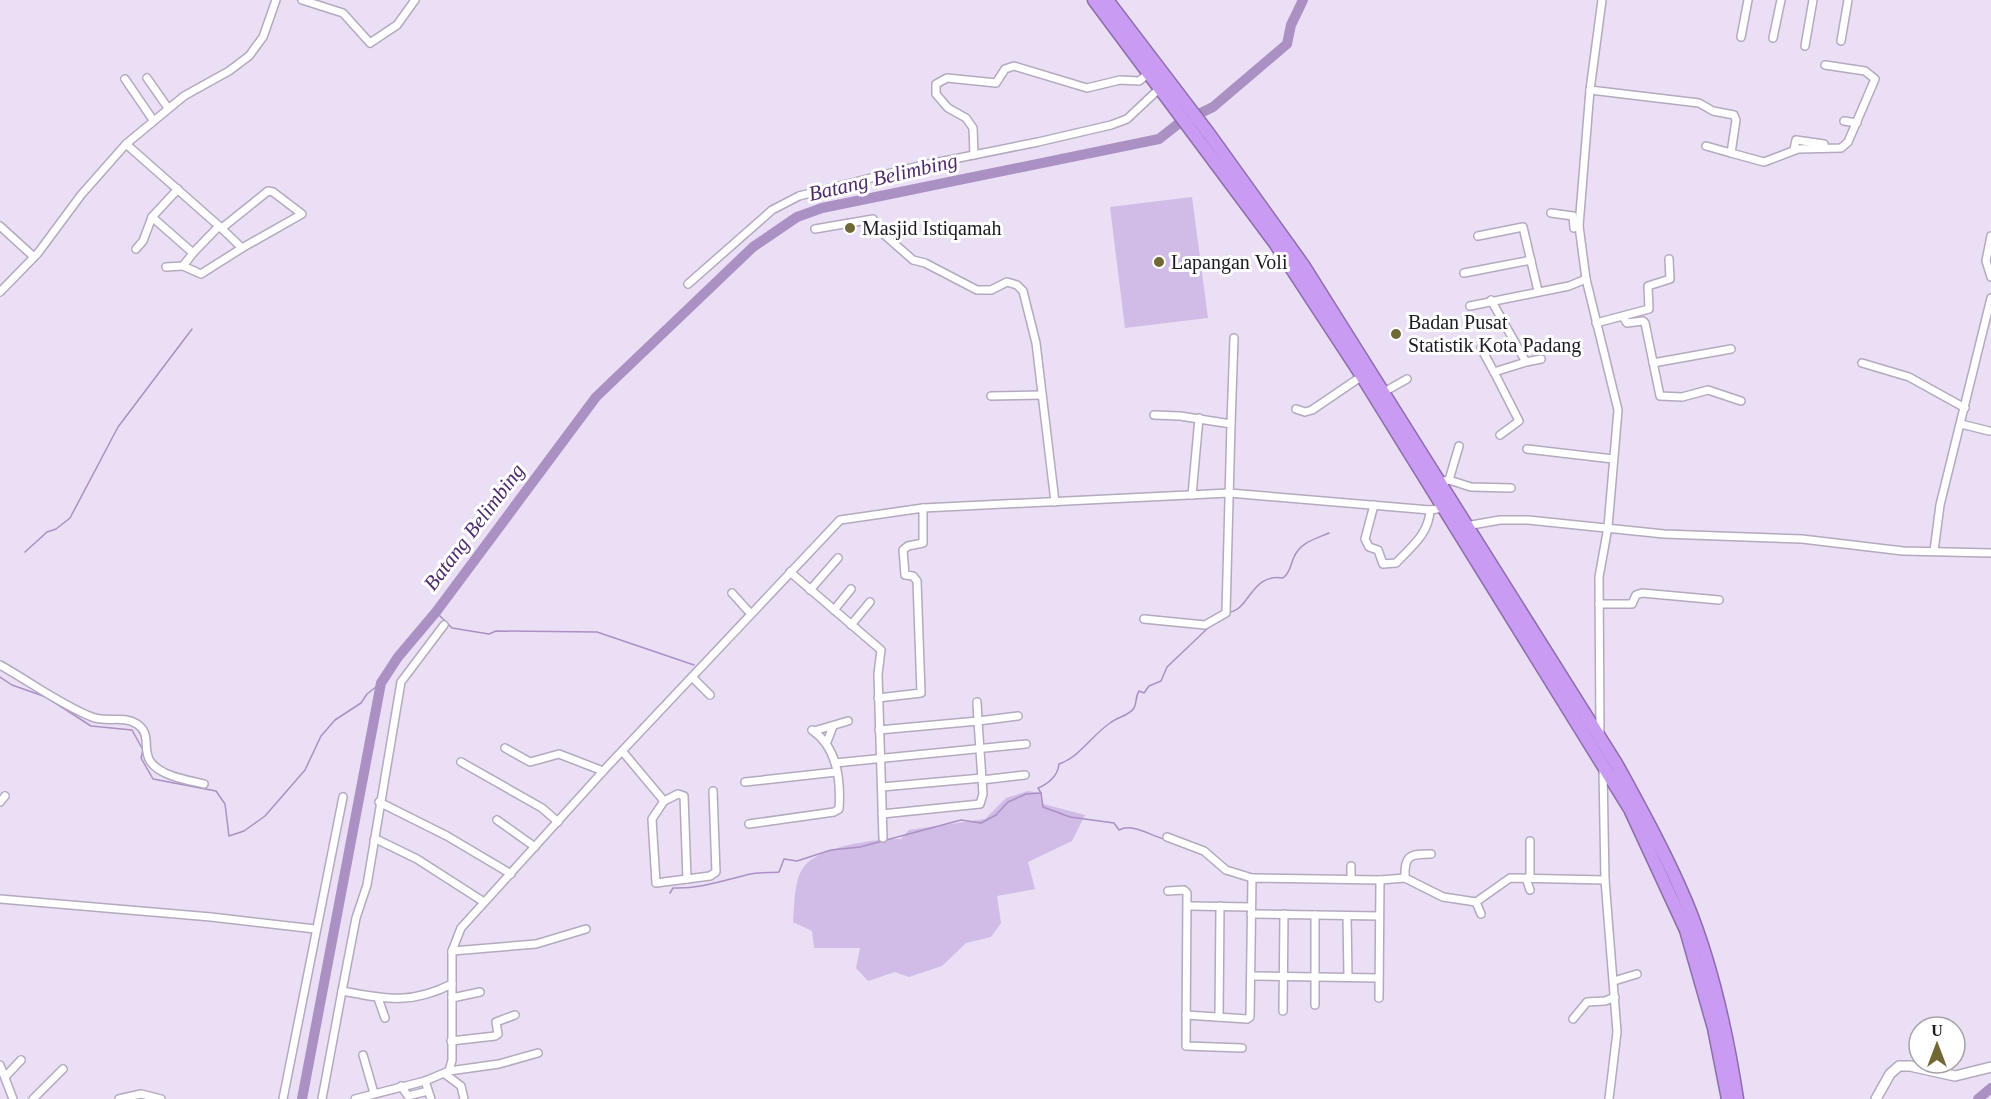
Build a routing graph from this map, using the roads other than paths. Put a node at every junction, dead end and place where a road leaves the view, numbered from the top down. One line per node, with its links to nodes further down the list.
1 (276, 0): 21 (street)
2 (302, 0): 3 (street)
3 (415, 0)
4 (1094, 0): 16 (highway)
5 (1107, 0): 19 (highway)
6 (1602, 0): 20 (street)
7 (1748, 0): 11 (street)
8 (1780, 0): 12 (street)
9 (1813, 0): 14 (street)
10 (1848, 0): 13 (street)
11 (1741, 37)
12 (1773, 38)
13 (1841, 41)
14 (1805, 46)
15 (1825, 65): 24 (street)
16 (1149, 73): 19 (highway); 30 (street)
17 (147, 78): 21 (street)
18 (125, 79): 22 (street)
19 (1166, 90): 30 (street); 67 (highway); 69 (highway)
20 (1590, 90): 29 (street); 35 (street)
21 (168, 108): 22 (street)
22 (153, 120): 25 (street)
23 (1844, 121): 24 (street)
24 (1857, 123): 28 (street)
25 (126, 144): 31 (street); 43 (street)
26 (1824, 144): 28 (street)
27 (1706, 146): 29 (street)
28 (1794, 149): 29 (street)
29 (1731, 153)
30 (974, 155): 51 (street)
31 (178, 189): 33 (street); 36 (street)
32 (1551, 213): 35 (street)
33 (152, 217): 41 (street); 42 (street)
34 (0, 226): 43 (street)
35 (1579, 226): 50 (street)
36 (221, 227): 40 (street); 40 (street); 42 (street)
37 (815, 229): 70 (street)
38 (1478, 236): 45 (street)
39 (1991, 236): 49 (street)
40 (243, 248): 46 (street)
41 (136, 249)
42 (193, 253): 46 (street)
43 (34, 257): 53 (street)
44 (1669, 259): 57 (street)
45 (1531, 260): 48 (street); 52 (street)
46 (183, 266): 47 (street)
47 (166, 267)
48 (1464, 273)
49 (1991, 277)
50 (1586, 279): 52 (street); 58 (street)
51 (688, 284)
52 (1538, 291): 55 (street)
53 (0, 292)
54 (1991, 298): 74 (street)
55 (1491, 300): 56 (street); 63 (street)
56 (1470, 306)
57 (1623, 317): 58 (street); 64 (street)
58 (1596, 323): 84 (street)
59 (1234, 338): 78 (street)
60 (1481, 348): 66 (street)
61 (1731, 349): 64 (street)
62 (1541, 358): 63 (street)
63 (1526, 362): 66 (street)
64 (1653, 363): 72 (street)
65 (1862, 363): 74 (street)
66 (1494, 372): 81 (street)
67 (1362, 376): 73 (highway); 75 (street)
68 (1407, 379): 69 (street)
69 (1384, 392): 73 (highway)
70 (1042, 395): 71 (street); 89 (street)
71 (991, 396)
72 (1741, 401)
73 (1386, 406): 85 (highway); 92 (highway)
74 (1965, 408): 79 (street)
75 (1296, 409)
76 (1154, 415): 77 (street)
77 (1199, 418): 78 (street); 88 (street)
78 (1231, 424): 87 (street)
79 (1961, 424): 80 (street); 96 (street)
80 (1989, 431)
81 (1500, 435)
82 (1459, 446): 85 (street)
83 (1527, 449): 84 (street)
84 (1613, 459): 95 (street)
85 (1444, 481): 86 (street); 94 (highway)
86 (1511, 488)
87 (1229, 493): 88 (street); 90 (street); 108 (street)
88 (1192, 495): 89 (street)
89 (1055, 502): 91 (street)
90 (1374, 505): 93 (street); 93 (street)
91 (923, 508): 99 (street); 114 (street)
92 (1444, 508): 93 (street); 129 (highway)
93 (1430, 510)
94 (1466, 526): 95 (street); 121 (highway)
95 (1608, 527): 96 (street); 105 (street)
96 (1934, 551): 97 (street)
97 (1991, 553)
98 (838, 558): 100 (street)
99 (790, 572): 100 (street); 107 (street)
100 (810, 590): 106 (street)
101 (851, 590): 106 (street)
102 (732, 592): 107 (street)
103 (1719, 600): 105 (street)
104 (870, 602): 110 (street)
105 (1599, 604): 121 (street)
106 (834, 610): 110 (street)
107 (750, 614): 112 (street)
108 (1144, 619)
109 (444, 625): 142 (street)
110 (851, 625): 114 (street)
111 (0, 665): 137 (street)
112 (692, 677): 113 (street); 126 (street)
113 (710, 695)
114 (878, 698): 120 (street)
115 (977, 702): 118 (street)
116 (1018, 716): 118 (street)
117 (848, 721): 119 (street)
118 (978, 721): 120 (street); 125 (street)
119 (832, 726): 122 (street); 122 (street)
120 (879, 730): 127 (street)
121 (1600, 740): 129 (street); 134 (highway)
122 (827, 742): 130 (street)
123 (1026, 744): 125 (street)
124 (505, 748): 131 (street)
125 (980, 748): 127 (street); 135 (street)
126 (623, 752): 131 (street); 141 (street)
127 (880, 759): 130 (street); 138 (street)
128 (461, 762): 145 (street)
129 (1602, 762): 134 (highway); 161 (street)
130 (835, 763): 132 (street)
131 (603, 771): 145 (street)
132 (836, 772): 136 (street); 146 (street)
133 (1025, 775): 135 (street)
134 (1618, 778): 227 (highway); 228 (highway)
135 (982, 779): 138 (street); 143 (street)
136 (745, 782)
137 (204, 784)
138 (882, 787): 143 (street)
139 (713, 791): 158 (street)
140 (343, 797): 177 (street)
141 (664, 801): 158 (street); 158 (street)
142 (379, 802): 149 (street); 154 (street)
143 (882, 814): 148 (street)
144 (497, 820): 151 (street)
145 (558, 822): 151 (street)
146 (749, 824)
147 (1167, 837): 155 (street)
148 (883, 838)
149 (374, 840): 167 (street); 188 (street)
150 (1530, 841): 157 (street)
151 (535, 847): 154 (street)
152 (1431, 854): 156 (street)
153 (1351, 866): 159 (street)
154 (511, 874): 167 (street)
155 (1252, 878): 159 (street); 171 (street)
156 (1405, 878): 160 (street); 168 (street)
157 (1528, 878): 161 (street); 162 (street); 168 (street)
158 (687, 879)
159 (1351, 879): 160 (street)
160 (1380, 880): 176 (street)
161 (1605, 880): 186 (street)
162 (1530, 890)
163 (1168, 891): 169 (street)
164 (0, 894): 166 (street)
165 (0, 899): 166 (street)
166 (12, 899): 177 (street)
167 (484, 902): 179 (street)
168 (1476, 902): 173 (street)
169 (1189, 906): 170 (street); 197 (street)
170 (1220, 906): 171 (street); 198 (street)
171 (1251, 911): 172 (street); 181 (street)
172 (1284, 914): 174 (street); 182 (street)
173 (1481, 914)
174 (1315, 915): 175 (street); 183 (street)
175 (1347, 916): 176 (street); 184 (street)
176 (1379, 916): 185 (street)
177 (315, 929): 221 (street)
178 (586, 929): 179 (street)
179 (452, 951): 187 (street)
180 (1637, 974): 186 (street)
181 (1252, 976): 182 (street); 198 (street)
182 (1283, 976): 183 (street); 195 (street)
183 (1315, 977): 184 (street); 194 (street)
184 (1348, 977): 185 (street)
185 (1379, 978): 193 (street)
186 (1614, 981): 190 (street)
187 (452, 984): 191 (street); 192 (street)
188 (342, 991): 191 (street); 222 (street)
189 (480, 992): 192 (street)
190 (1615, 997): 200 (street); 226 (street)
191 (378, 998): 199 (street)
192 (452, 998): 201 (street)
193 (1379, 998)
194 (1315, 1005)
195 (1283, 1011)
196 (515, 1015): 201 (street)
197 (1186, 1016): 198 (street); 202 (street)
198 (1219, 1017)
199 (386, 1018)
200 (1573, 1019)
201 (451, 1041): 209 (street)
202 (1242, 1048)
203 (538, 1053): 209 (street)
204 (363, 1054): 214 (street)
205 (21, 1060): 210 (street)
206 (0, 1065): 210 (street)
207 (1991, 1067): 229 (street)
208 (63, 1069): 218 (street)
209 (447, 1072): 211 (street); 225 (street)
210 (5, 1077): 217 (street)
211 (425, 1081): 212 (street); 215 (street)
212 (401, 1086): 213 (street); 215 (street)
213 (382, 1091): 214 (street); 224 (street)
214 (374, 1093): 223 (street)
215 (429, 1095)
216 (141, 1096): 219 (street); 220 (street)
217 (13, 1099)
218 (33, 1099)
219 (119, 1099)
220 (161, 1099)
221 (283, 1099)
222 (321, 1099)
223 (355, 1099)
224 (384, 1099)
225 (464, 1099)
226 (1609, 1099)
227 (1728, 1099)
228 (1737, 1099)
229 (1876, 1099)

